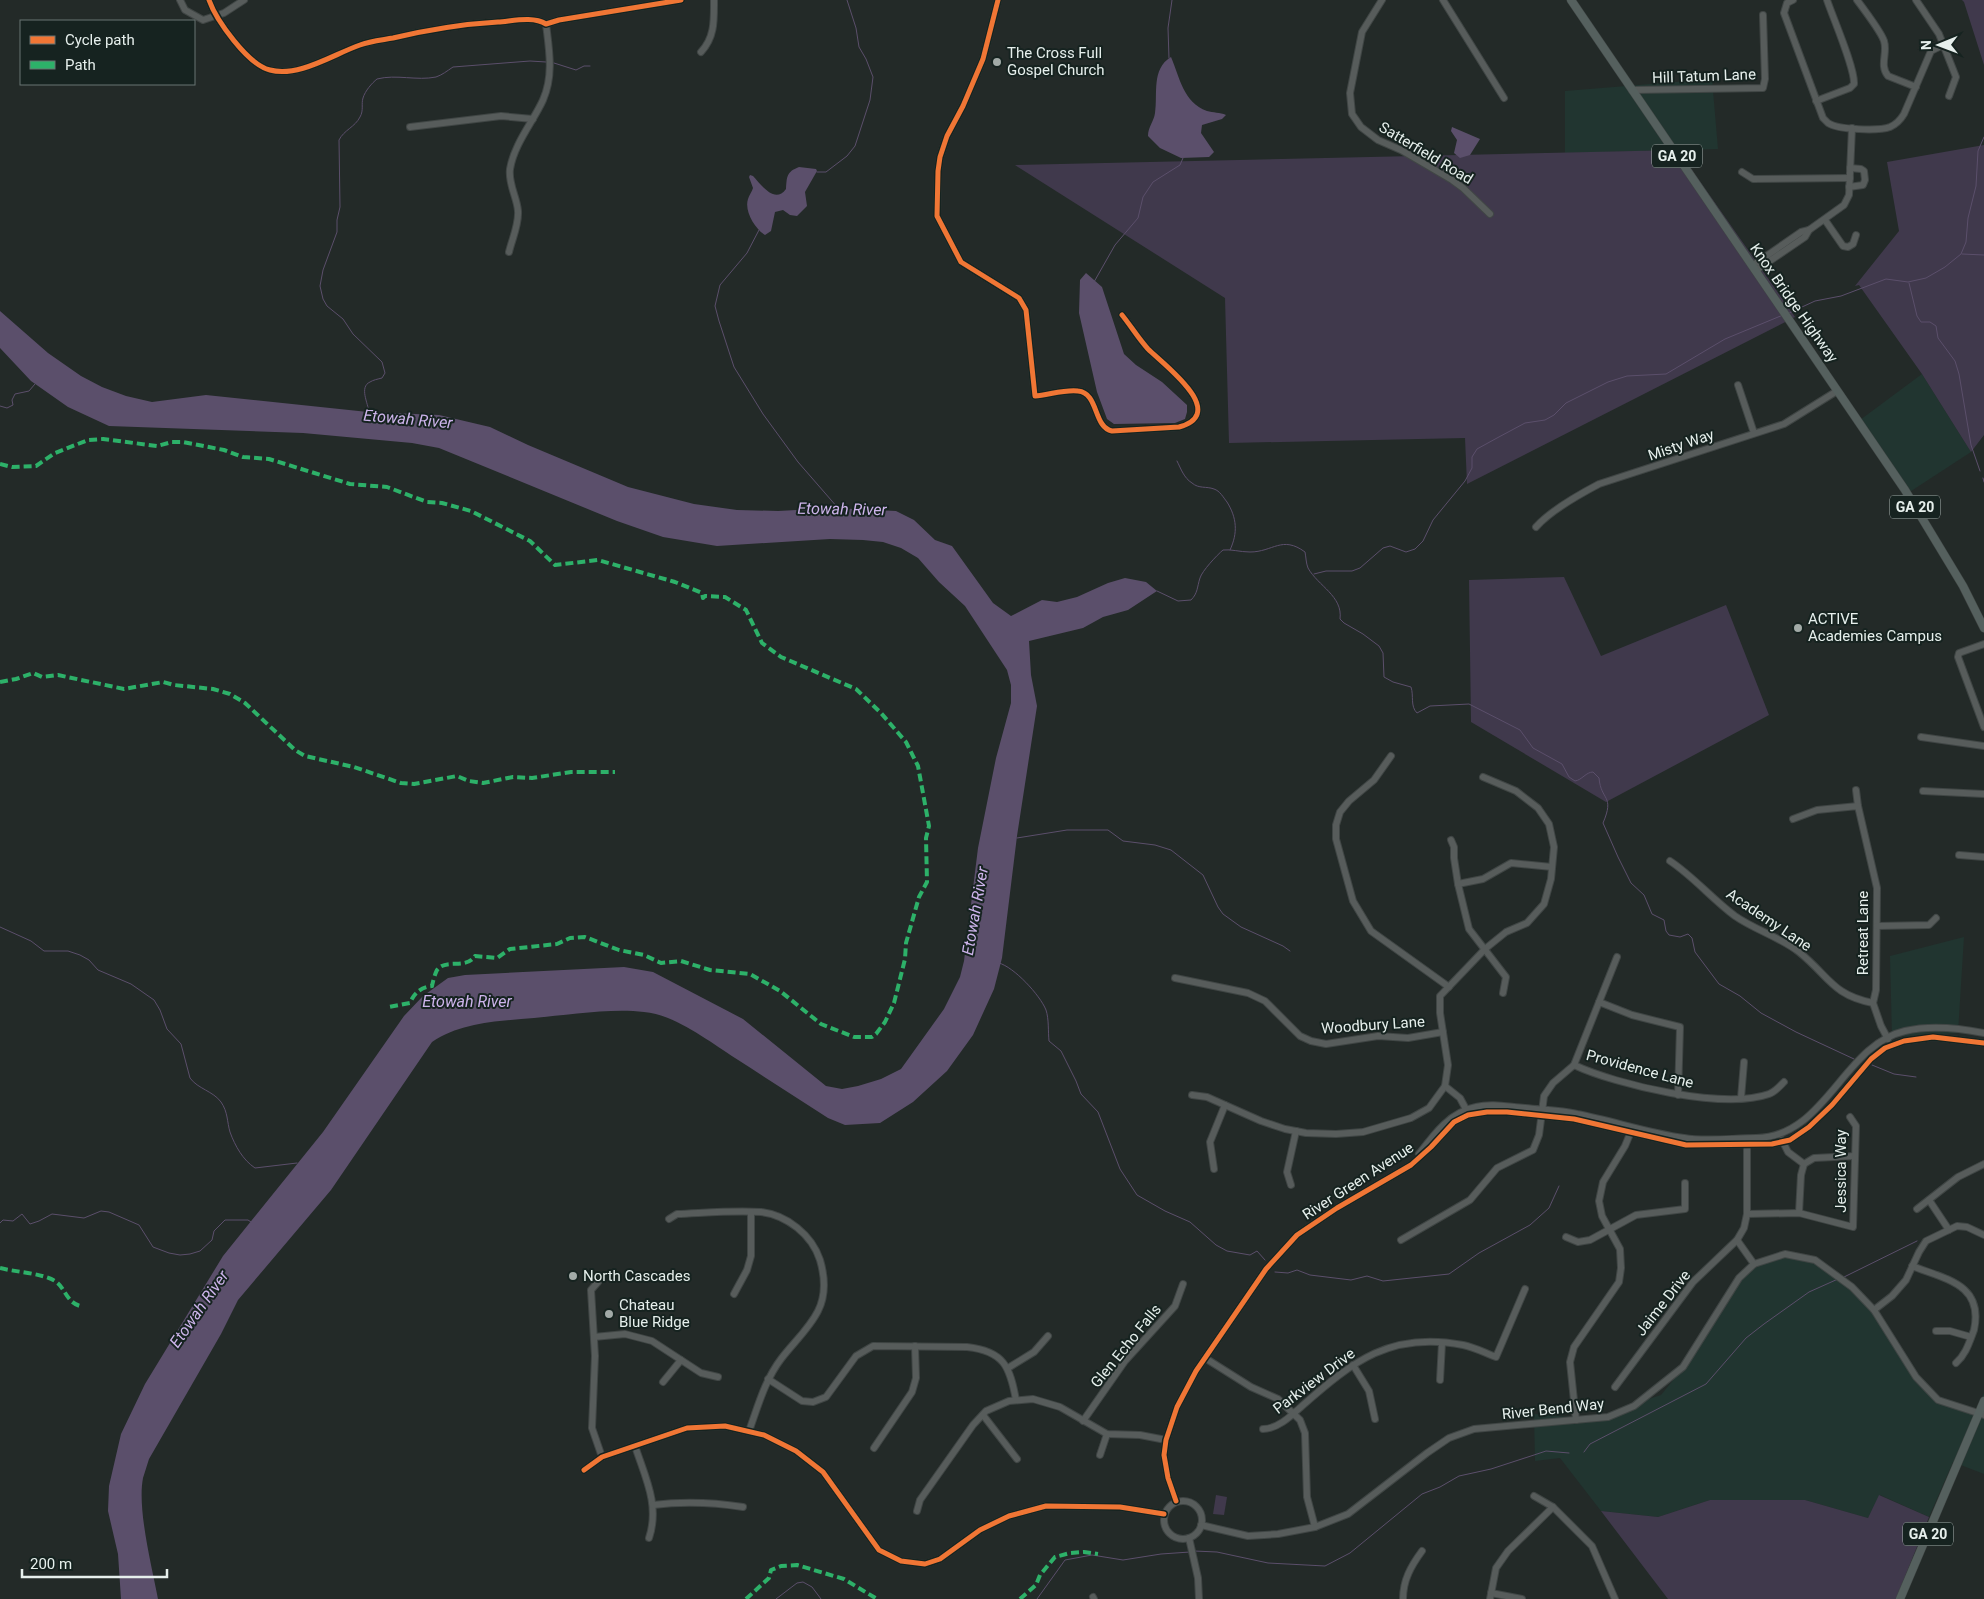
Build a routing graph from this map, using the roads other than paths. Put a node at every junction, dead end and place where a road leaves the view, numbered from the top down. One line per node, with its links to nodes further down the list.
1 (180, 0): 15 (street)
2 (209, 0): 15 (street)
3 (244, 0): 15 (street)
4 (681, 0): 16 (street)
5 (714, 0): 18 (street)
6 (998, 0): 36 (street)
7 (1382, 0): 31 (street, Satterfield Road)
8 (1443, 0): 22 (street)
9 (1571, 0): 20 (main road, Knox Bridge Highway / GA 20)
10 (1793, 0): 23 (street)
11 (1827, 0): 23 (street)
12 (1858, 0): 19 (street)
13 (1916, 0): 17 (street)
14 (1763, 15): 20 (street, Hill Tatum Lane)
15 (216, 16): 16 (street)
16 (546, 24): 24 (street)
17 (1943, 45): 19 (street); 21 (street)
18 (700, 52)
19 (1916, 87): 26 (street)
20 (1632, 90): 35 (main road, Knox Bridge Highway / GA 20)
21 (1949, 96)
22 (1504, 98)
23 (1816, 101): 26 (street)
24 (533, 119): 25 (street); 34 (street)
25 (410, 127)
26 (1852, 128): 27 (street)
27 (1850, 168): 29 (street); 30 (street)
28 (1742, 172): 29 (street)
29 (1850, 178): 30 (street)
30 (1849, 187): 32 (street)
31 (1490, 214)
32 (1825, 220): 33 (street); 35 (street)
33 (1856, 235)
34 (509, 252)
35 (1754, 269): 38 (main road, Knox Bridge Highway / GA 20)
36 (1122, 315)
37 (1738, 385): 39 (street)
38 (1837, 391): 39 (street, Misty Way); 41 (main road, Knox Bridge Highway / GA 20)
39 (1754, 433): 40 (street, Misty Way)
40 (1536, 527)
41 (1984, 628)
42 (1984, 644): 43 (street)
43 (1984, 727)
44 (1921, 737): 45 (street)
45 (1984, 746)
46 (1391, 756): 64 (street)
47 (1483, 777): 57 (street)
48 (1856, 790): 51 (street, Retreat Lane)
49 (1923, 791): 50 (street)
50 (1984, 794)
51 (1858, 806): 52 (street); 60 (street, Retreat Lane)
52 (1793, 819)
53 (1452, 840): 58 (street)
54 (1959, 855): 55 (street)
55 (1984, 857)
56 (1670, 861): 67 (street, Academy Lane)
57 (1552, 867): 58 (street); 61 (street)
58 (1458, 884): 61 (street)
59 (1936, 918): 60 (street)
60 (1877, 926): 67 (street, Retreat Lane)
61 (1485, 949): 64 (street); 65 (street)
62 (1618, 957): 66 (street)
63 (1175, 978): 68 (street, Woodbury Lane)
64 (1448, 987): 68 (street)
65 (1503, 992)
66 (1599, 1002): 73 (street); 77 (street)
67 (1874, 1003): 70 (street)
68 (1443, 1032): 75 (street)
69 (1984, 1033): 70 (street, River Green Avenue)
70 (1888, 1039): 85 (street, River Green Avenue)
71 (1984, 1043): 86 (street, River Green Avenue)
72 (1744, 1062): 78 (street)
73 (1574, 1065): 77 (street, Providence Lane); 81 (street)
74 (1784, 1082): 78 (street, Providence Lane)
75 (1445, 1086): 80 (street); 84 (street)
76 (1192, 1095): 79 (street)
77 (1678, 1095): 78 (street, Providence Lane)
78 (1741, 1098)
79 (1225, 1105): 84 (street); 91 (street)
80 (1468, 1112): 81 (street, River Green Avenue); 119 (street, River Green Avenue)
81 (1542, 1113): 83 (street, River Green Avenue); 104 (street)
82 (1850, 1117): 88 (street, Jessica Way)
83 (1631, 1130): 85 (street, River Green Avenue); 87 (street, River Green Avenue); 100 (street)
84 (1296, 1131): 93 (street)
85 (1780, 1134): 86 (street)
86 (1782, 1141): 87 (street, River Green Avenue); 89 (street)
87 (1747, 1144): 98 (street, Jaime Drive)
88 (1855, 1156): 89 (street); 97 (street, Jessica Way)
89 (1804, 1164): 97 (street)
90 (1984, 1164): 94 (street)
91 (1214, 1169)
92 (1685, 1183): 100 (street)
93 (1291, 1185)
94 (1929, 1200): 95 (street); 101 (street)
95 (1917, 1209)
96 (751, 1212): 99 (street); 111 (street); 125 (street)
97 (1799, 1213): 98 (street)
98 (1747, 1214): 105 (street, Jaime Drive)
99 (669, 1219)
100 (1609, 1229): 103 (street); 135 (street)
101 (1949, 1230): 102 (street); 107 (street)
102 (1984, 1235)
103 (1566, 1237)
104 (1400, 1240)
105 (1737, 1240): 106 (street); 128 (street, Jaime Drive)
106 (1754, 1264): 112 (street, River Bend Way); 135 (street, River Bend Way)
107 (1912, 1266): 112 (street); 116 (street)
108 (598, 1282): 115 (street)
109 (1183, 1284): 136 (street, Glen Echo Falls)
110 (1526, 1289): 117 (street, Parkview Drive)
111 (734, 1294)
112 (1874, 1310): 132 (street, River Bend Way)
113 (1936, 1331): 116 (street)
114 (1048, 1336): 123 (street)
115 (594, 1337): 120 (street); 144 (street)
116 (1971, 1337): 121 (street)
117 (1442, 1343): 122 (street, Parkview Drive); 126 (street)
118 (915, 1346): 123 (street); 125 (street); 142 (street)
119 (1205, 1358): 131 (street); 140 (street, River Green Avenue)
120 (681, 1360): 124 (street); 127 (street)
121 (1956, 1363)
122 (1353, 1365): 131 (street, Parkview Drive); 134 (street)
123 (1008, 1368): 129 (street)
124 (718, 1377)
125 (768, 1379): 138 (street)
126 (1440, 1380)
127 (663, 1382)
128 (1615, 1387)
129 (1016, 1400): 133 (street); 136 (street)
130 (1984, 1401): 132 (main road, GA 20)
131 (1294, 1413): 137 (street, Parkview Drive); 155 (street)
132 (1981, 1414): 164 (main road, GA 20)
133 (983, 1415): 145 (street); 152 (street)
134 (1375, 1419)
135 (1576, 1420): 155 (street, River Bend Way)
136 (1083, 1421): 139 (street)
137 (1264, 1429)
138 (749, 1431): 141 (street); 153 (street)
139 (1106, 1434): 140 (street); 143 (street)
140 (1166, 1440): 148 (street, River Green Avenue)
141 (635, 1446): 144 (street); 149 (street)
142 (874, 1448)
143 (1100, 1455)
144 (602, 1457): 146 (street)
145 (1017, 1459)
146 (584, 1470)
147 (1534, 1496): 150 (street)
148 (1176, 1501): 153 (street); 154 (street)
149 (653, 1505): 151 (street); 156 (street)
150 (1553, 1507): 159 (street); 163 (street)
151 (743, 1508)
152 (917, 1511)
153 (1164, 1514): 157 (street)
154 (1201, 1525): 155 (street, River Bend Way); 157 (street)
155 (1314, 1526)
156 (649, 1538)
157 (1189, 1538): 160 (street)
158 (1422, 1551): 161 (street)
159 (1490, 1596): 162 (street)
160 (1199, 1599)
161 (1403, 1599)
162 (1522, 1599)
163 (1615, 1599)
164 (1900, 1599)

